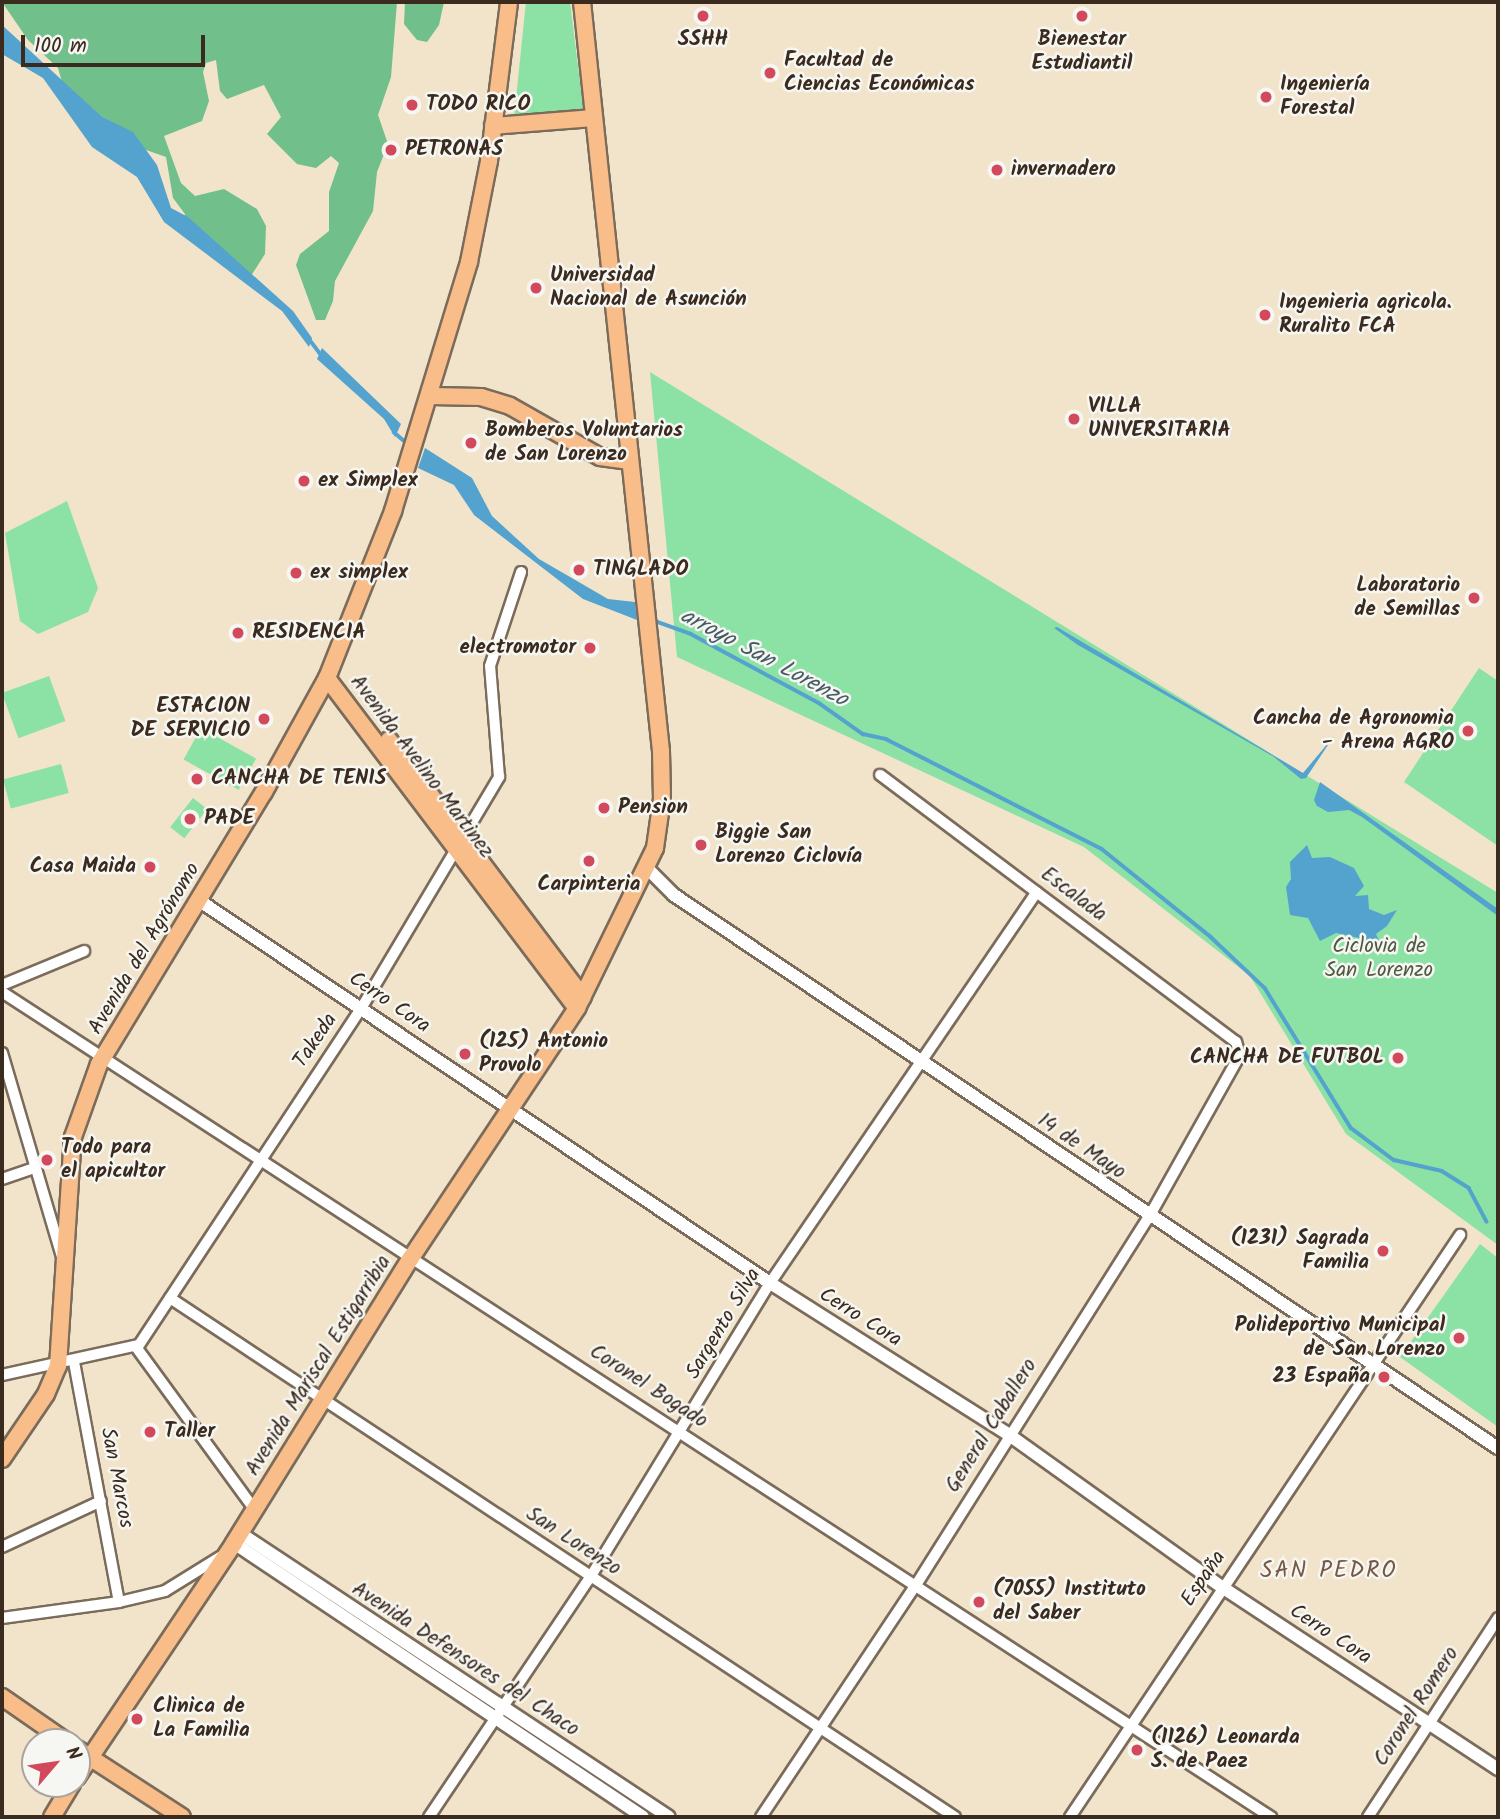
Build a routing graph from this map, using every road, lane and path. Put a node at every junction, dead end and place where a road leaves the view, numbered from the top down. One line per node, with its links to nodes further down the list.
1 (509, 2): 4 (main road, Avenida del Agrónomo)
2 (582, 2): 3 (main road)
3 (592, 118): 4 (main road); 6 (main road)
4 (493, 126): 5 (main road, Avenida del Agrónomo)
5 (430, 399): 6 (main road); 8 (main road, Avenida del Agrónomo)
6 (628, 461): 11 (main road)
7 (522, 572): 10 (street, Takeda)
8 (327, 678): 10 (main road, Avenida Avelino Martinez); 13 (main road, Avenida del Agrónomo)
9 (880, 775): 12 (street, Escalada)
10 (460, 844): 17 (main road, Avenida Avelino Martinez); 18 (street, Takeda)
11 (648, 869): 17 (main road, Avenida Mariscal Estigarribia); 22 (street, 14 de Mayo)
12 (1037, 892): 19 (street, Escalada); 22 (street, Sargento Silva)
13 (200, 901): 18 (street, Cerro Cora); 21 (main road, Avenida del Agrónomo)
14 (84, 951): 15 (street)
15 (2, 985)
16 (2, 992): 21 (street, Coronel Bogado)
17 (580, 1002): 23 (main road, Avenida Mariscal Estigarribia)
18 (362, 1007): 23 (street, Cerro Cora); 24 (street, Takeda)
19 (1239, 1048): 27 (street, General Caballero)
20 (2, 1053): 25 (street)
21 (105, 1055): 24 (street, Coronel Bogado); 30 (main road, Avenida del Agrónomo)
22 (924, 1064): 27 (street, 14 de Mayo); 31 (street, Sargento Silva)
23 (510, 1109): 29 (main road, Avenida Mariscal Estigarribia); 31 (street, Cerro Cora)
24 (259, 1160): 29 (street, Coronel Bogado); 32 (street, Takeda)
25 (34, 1168): 26 (street); 30 (street)
26 (2, 1179)
27 (1149, 1217): 35 (street, 14 de Mayo); 39 (street, General Caballero)
28 (1460, 1235): 35 (street, España)
29 (411, 1258): 37 (main road, Avenida Mariscal Estigarribia); 38 (street, Coronel Bogado)
30 (66, 1272): 34 (main road, Avenida del Agrónomo)
31 (770, 1283): 38 (street, Sargento Silva); 39 (street, Cerro Cora)
32 (170, 1298): 33 (street, Takeda); 37 (street, San Lorenzo)
33 (136, 1347): 34 (street); 43 (street)
34 (66, 1364): 36 (street); 41 (main road, Avenida del Agrónomo); 42 (street, San Marcos)
35 (1374, 1365): 40 (street, 14 de Mayo); 48 (street, España)
36 (2, 1376)
37 (323, 1399): 43 (main road, Avenida Mariscal Estigarribia); 46 (street, San Lorenzo)
38 (682, 1432): 46 (street, Sargento Silva); 47 (street, Coronel Bogado)
39 (1008, 1434): 47 (street, General Caballero); 48 (street, Cerro Cora)
40 (1498, 1448)
41 (2, 1459)
42 (101, 1501): 45 (street); 49 (street, San Marcos)
43 (255, 1510): 44 (main road, Avenida Mariscal Estigarribia)
44 (234, 1542): 49 (street); 53 (street, Avenida Defensores del Chaco); 54 (street, Avenida Defensores del Chaco); 59 (main road, Avenida Mariscal Estigarribia)
45 (2, 1547)
46 (591, 1576): 53 (street, Sargento Silva); 57 (street, San Lorenzo)
47 (916, 1585): 57 (street, General Caballero); 58 (street, Coronel Bogado)
48 (1222, 1587): 55 (street, Cerro Cora); 58 (street, España)
49 (119, 1602): 50 (street)
50 (2, 1618)
51 (1498, 1618): 55 (street, Coronel Romero)
52 (2, 1697): 56 (main road)
53 (504, 1709): 54 (street, Sargento Silva); 67 (street, Avenida Defensores del Chaco)
54 (496, 1720): 65 (street, Sargento Silva); 66 (street, Avenida Defensores del Chaco)
55 (1430, 1724): 61 (street, Cerro Cora); 72 (street, Coronel Romero)
56 (47, 1728)
57 (821, 1728): 68 (street, General Caballero); 69 (street, San Lorenzo)
58 (1129, 1728): 70 (street, España); 71 (street, Coronel Bogado)
59 (91, 1742)
60 (91, 1758): 64 (main road)
61 (1498, 1769)
62 (64, 1798): 63 (main road)
63 (52, 1817)
64 (182, 1817)
65 (429, 1817)
66 (643, 1817)
67 (669, 1817)
68 (761, 1817)
69 (955, 1817)
70 (1070, 1817)
71 (1271, 1817)
72 (1368, 1817)

